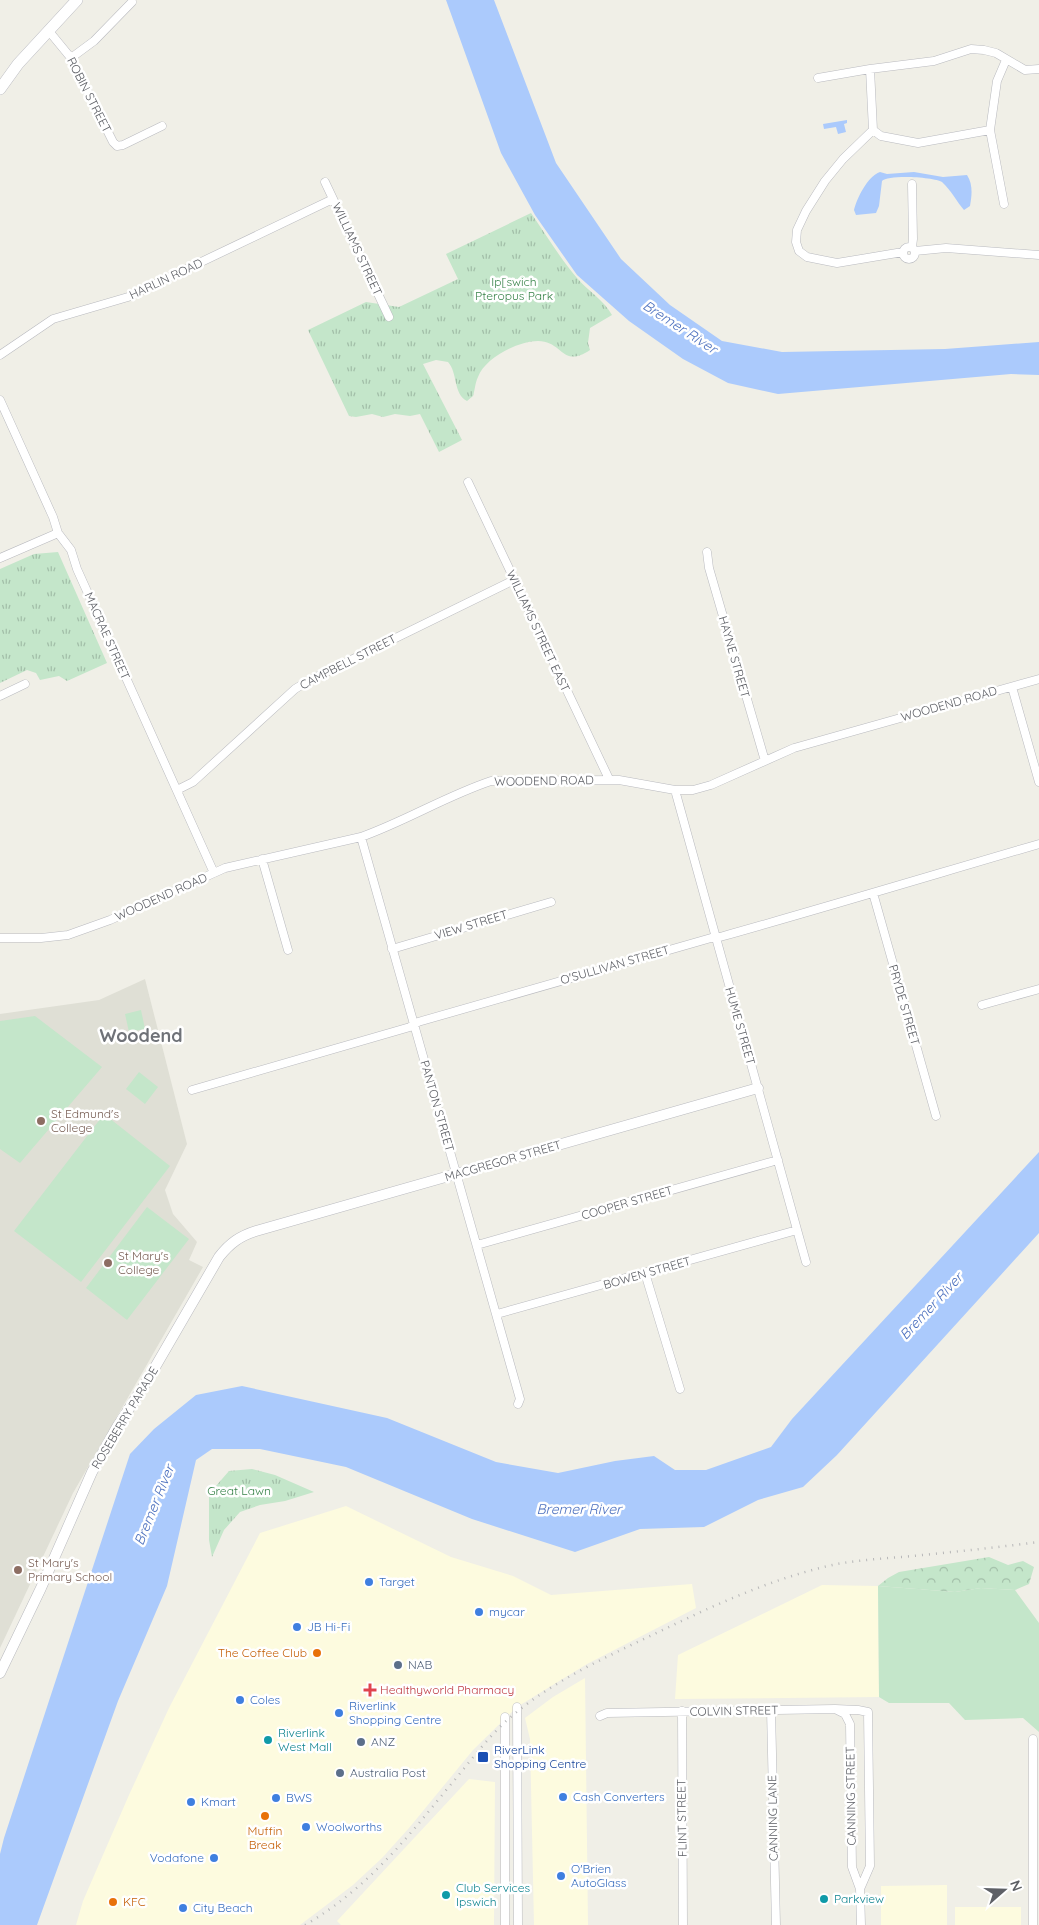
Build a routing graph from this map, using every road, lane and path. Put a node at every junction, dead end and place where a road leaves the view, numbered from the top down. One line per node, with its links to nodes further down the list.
1 (77, 0): 3 (main road)
2 (132, 2): 4 (street)
3 (48, 30): 4 (street, ROBIN STREET); 9 (main road)
4 (71, 58): 10 (street, ROBIN STREET)
5 (1006, 60): 6 (street); 7 (street); 12 (street)
6 (870, 69): 8 (street); 11 (street)
7 (1039, 69)
8 (818, 78)
9 (0, 89)
10 (162, 126)
11 (873, 130): 12 (street); 17 (street)
12 (990, 130): 16 (street)
13 (325, 182): 15 (street, WILLIAMS STREET)
14 (912, 184): 17 (street)
15 (333, 199): 19 (street, WILLIAMS STREET); 20 (street, HARLIN ROAD)
16 (1004, 204)
17 (913, 249): 18 (street)
18 (1039, 254)
19 (389, 317)
20 (0, 355)
21 (0, 400): 23 (street, MACRAE STREET)
22 (468, 482): 26 (street, WILLIAMS STREET EAST)
23 (58, 533): 25 (street); 34 (street, MACRAE STREET)
24 (707, 552): 31 (street, HAYNE STREET)
25 (0, 558)
26 (514, 580): 32 (street, WILLIAMS STREET EAST); 34 (street, CAMPBELL STREET)
27 (1039, 679): 29 (street, WOODEND ROAD)
28 (25, 684): 30 (street)
29 (1012, 687): 31 (street, WOODEND ROAD); 33 (street)
30 (0, 696)
31 (764, 761): 35 (street, WOODEND ROAD)
32 (609, 779): 35 (street, WOODEND ROAD); 36 (street, WOODEND ROAD)
33 (1039, 782)
34 (177, 790): 39 (street, MACRAE STREET)
35 (675, 790): 42 (street, HUME STREET)
36 (361, 837): 38 (street, WOODEND ROAD); 44 (street, PANTON STREET)
37 (1039, 844): 40 (street, O'SULLIVAN STREET)
38 (262, 859): 39 (street, WOODEND ROAD); 45 (street)
39 (214, 873): 43 (street, WOODEND ROAD)
40 (872, 893): 42 (street, O'SULLIVAN STREET); 51 (street, PRYDE STREET)
41 (551, 902): 44 (street, VIEW STREET)
42 (716, 936): 48 (street, O'SULLIVAN STREET); 49 (street, HUME STREET)
43 (0, 938)
44 (392, 949): 48 (street, PANTON STREET)
45 (288, 950)
46 (1039, 989): 47 (street)
47 (982, 1005)
48 (414, 1025): 50 (street, O'SULLIVAN STREET); 53 (street, PANTON STREET)
49 (758, 1088): 52 (street, HUME STREET); 53 (street, MACGREGOR STREET)
50 (192, 1090)
51 (936, 1116)
52 (778, 1160): 54 (street, HUME STREET); 56 (street, COOPER STREET)
53 (456, 1174): 55 (street, MACGREGOR STREET); 56 (street, PANTON STREET)
54 (797, 1230): 57 (street, HUME STREET); 58 (street, BOWEN STREET)
55 (248, 1234): 62 (street, ROSEBERRY PARADE)
56 (477, 1245): 59 (street, PANTON STREET)
57 (806, 1262)
58 (645, 1273): 59 (street, BOWEN STREET); 60 (street)
59 (497, 1314): 61 (street, PANTON STREET)
60 (680, 1389)
61 (518, 1404)
62 (0, 1673)
63 (517, 1707): 74 (street)
64 (771, 1710): 65 (street, COLVIN STREET); 66 (street, COLVIN STREET); 76 (street, CANNING LANE)
65 (835, 1710): 67 (street, COLVIN STREET); 72 (street, CANNING STREET)
66 (682, 1711): 68 (street, COLVIN STREET); 75 (street, FLINT STREET)
67 (868, 1712): 72 (street, CANNING STREET)
68 (600, 1716)
69 (505, 1717): 73 (street)
70 (1033, 1739): 71 (street)
71 (1036, 1826): 78 (street)
72 (860, 1889): 77 (street, CANNING STREET)
73 (505, 1925)
74 (518, 1925)
75 (683, 1925)
76 (776, 1925)
77 (861, 1925)
78 (1033, 1925)

